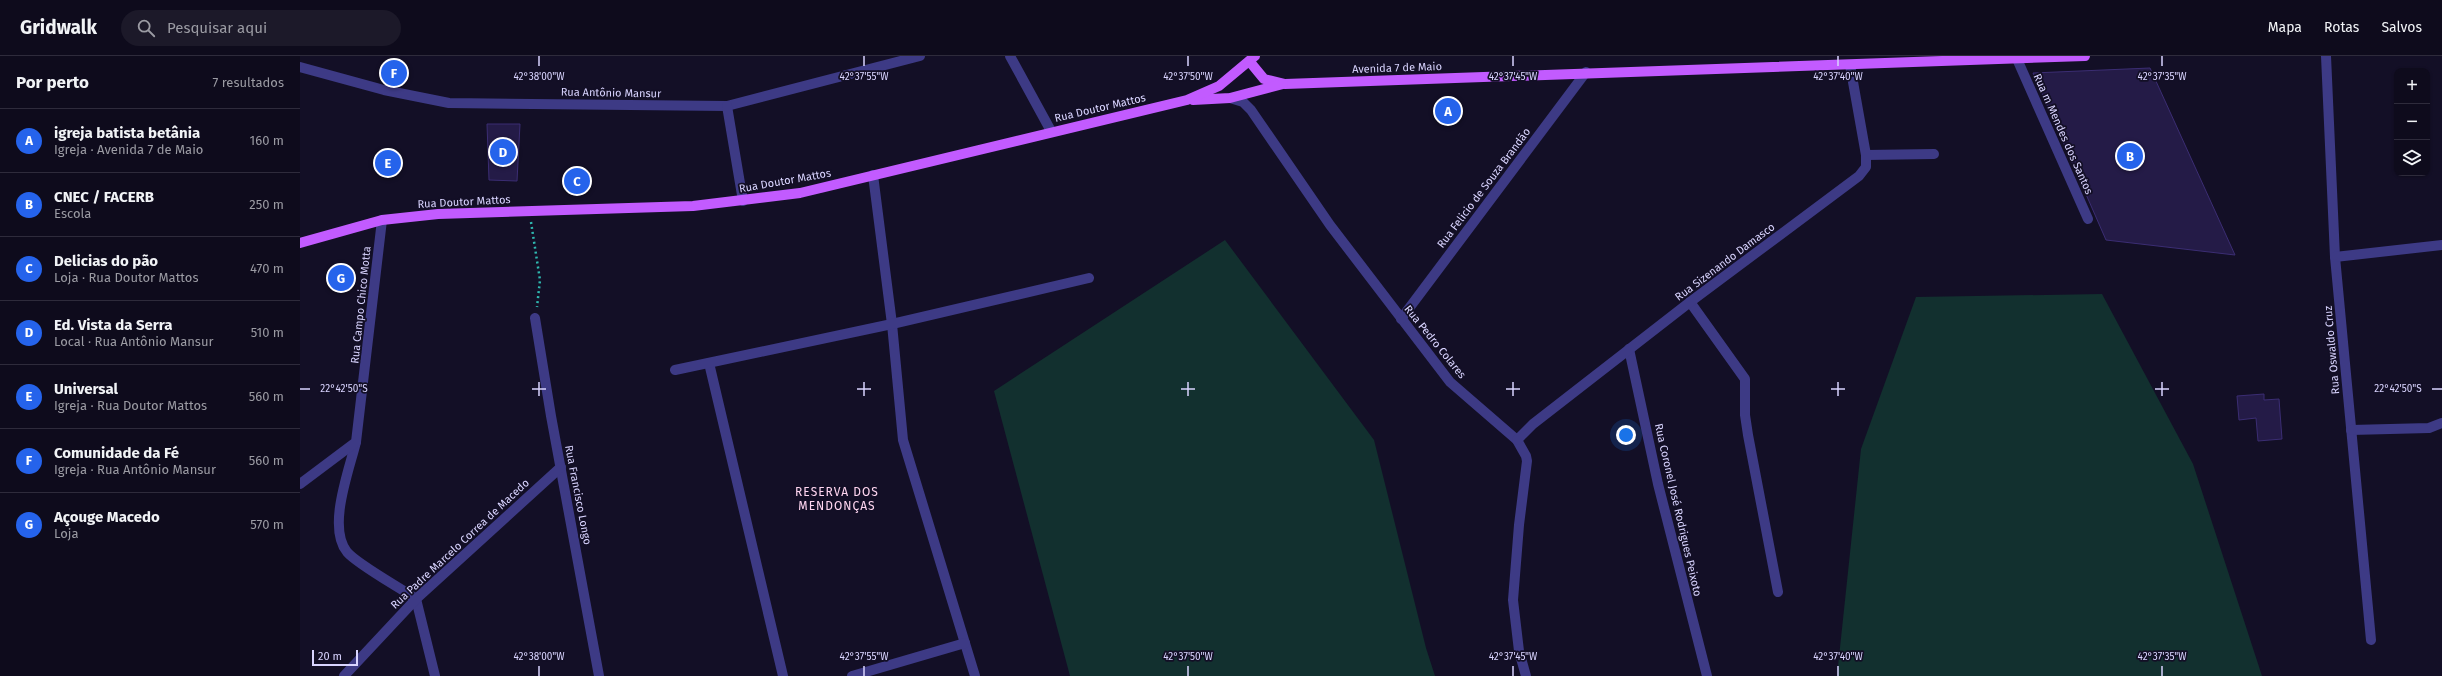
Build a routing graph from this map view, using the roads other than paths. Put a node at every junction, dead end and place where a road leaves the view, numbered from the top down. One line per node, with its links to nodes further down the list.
1 (920, 56): 13 (street, Rua Antônio Mansur)
2 (1010, 56): 14 (street)
3 (2085, 56): 6 (main road, Avenida 7 de Maio)
4 (2326, 56): 23 (street, Rua Oswaldo Cruz)
5 (1252, 59): 10 (main road, Avenida 7 de Maio); 12 (main road, Rua Doutor Mattos)
6 (2017, 59): 7 (main road, Avenida 7 de Maio); 19 (street, Rua m Mendes dos Santos)
7 (1849, 61): 9 (main road, Avenida 7 de Maio); 16 (street, Rua Sizenando Damasco)
8 (300, 67): 13 (street, Rua Antônio Mansur)
9 (1586, 72): 10 (main road, Avenida 7 de Maio); 27 (street, Rua Felicio de Souza Brandão)
10 (1285, 84): 11 (main road, Avenida 7 de Maio)
11 (1230, 98): 12 (main road, Avenida 7 de Maio); 27 (street, Rua Pedro Colares)
12 (1187, 100): 14 (main road, Rua Doutor Mattos)
13 (727, 106): 18 (street)
14 (1051, 131): 17 (main road, Rua Doutor Mattos)
15 (1934, 154): 16 (street)
16 (1866, 155): 25 (street, Rua Sizenando Damasco)
17 (873, 175): 18 (main road, Rua Doutor Mattos); 28 (street)
18 (743, 201): 20 (main road, Rua Doutor Mattos)
19 (2088, 219)
20 (382, 220): 21 (main road, Rua Doutor Mattos); 35 (street, Rua Campo Chico Motta)
21 (300, 243)
22 (2442, 245): 23 (street)
23 (2335, 257): 33 (street, Rua Oswaldo Cruz)
24 (1089, 278): 28 (street)
25 (1690, 302): 29 (street, Rua Sizenando Damasco); 38 (street)
26 (535, 318): 36 (street, Rua Francisco Longo)
27 (1401, 319): 34 (street, Rua Pedro Colares)
28 (892, 324): 30 (street); 41 (street)
29 (1629, 349): 34 (street, Rua Sizenando Damasco); 49 (street, Rua Coronel José Rodrigues Peixoto)
30 (709, 363): 31 (street); 45 (street)
31 (676, 370)
32 (2442, 423): 33 (street)
33 (2351, 430): 40 (street, Rua Oswaldo Cruz)
34 (1517, 440): 48 (street, Rua Pedro Colares)
35 (356, 442): 37 (street); 39 (street, Rua Campo Chico Motta)
36 (561, 467): 39 (street, Rua Padre Marcelo Correa de Macedo); 44 (street, Rua Francisco Longo)
37 (300, 484)
38 (1778, 592)
39 (416, 599): 42 (street, Rua Padre Marcelo Correa de Macedo); 43 (street)
40 (2371, 640)
41 (965, 643): 46 (street); 47 (street)
42 (344, 676)
43 (434, 676)
44 (599, 676)
45 (783, 676)
46 (852, 676)
47 (975, 676)
48 (1526, 676)
49 (1707, 676)

